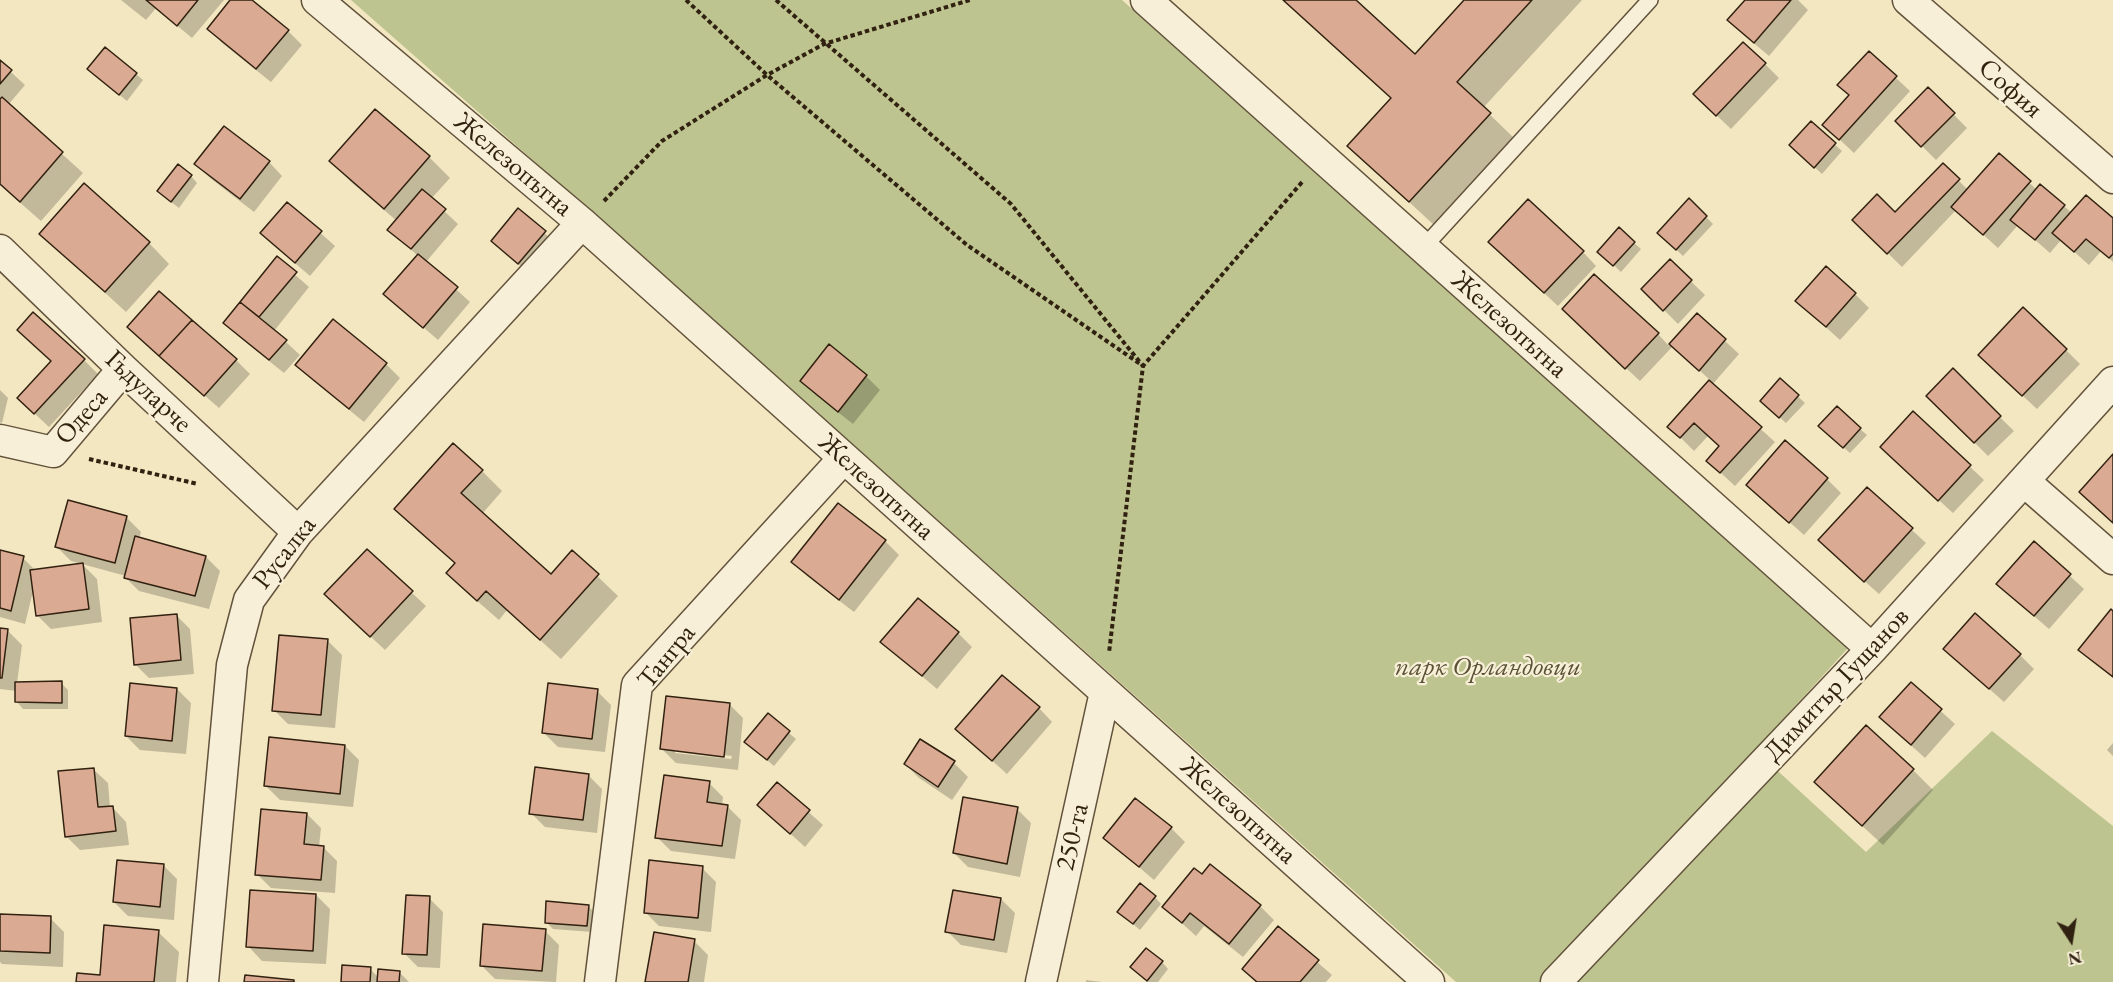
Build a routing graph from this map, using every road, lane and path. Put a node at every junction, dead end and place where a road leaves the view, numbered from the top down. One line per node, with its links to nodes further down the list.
1 (317, 0): 12 (street, Железопътна)
2 (686, 0): 9 (path)
3 (776, 0): 8 (path)
4 (970, 0): 8 (path)
5 (1146, 0): 10 (street, Железопътна)
6 (1650, 0): 13 (lane)
7 (1908, 0): 11 (street, София)
8 (824, 44): 9 (path); 15 (path)
9 (766, 75): 12 (path); 15 (path)
10 (1322, 158): 13 (street, Железопътна); 15 (path)
11 (2113, 178)
12 (582, 223): 20 (street, Железопътна); 23 (street, Русалка)
13 (1423, 248): 25 (street, Железопътна)
14 (0, 250): 16 (street, Гъдуларче)
15 (1143, 366): 26 (path)
16 (123, 369): 19 (street, Одеса); 23 (street, Гъдуларче)
17 (2113, 382): 21 (street, Димитър Гущанов)
18 (0, 440): 19 (street, Одеса)
19 (53, 452): 22 (path)
20 (843, 459): 26 (street, Железопътна); 28 (street, Тангра)
21 (2024, 481): 24 (street); 25 (street, Димитър Гущанов)
22 (204, 485)
23 (298, 531): 27 (street, Русалка)
24 (2113, 559)
25 (1872, 649): 31 (street, Димитър Гущанов)
26 (1105, 692): 29 (street, 250-та); 30 (street, Железопътна)
27 (203, 982)
28 (600, 982)
29 (1041, 982)
30 (1429, 982)
31 (1556, 982)

